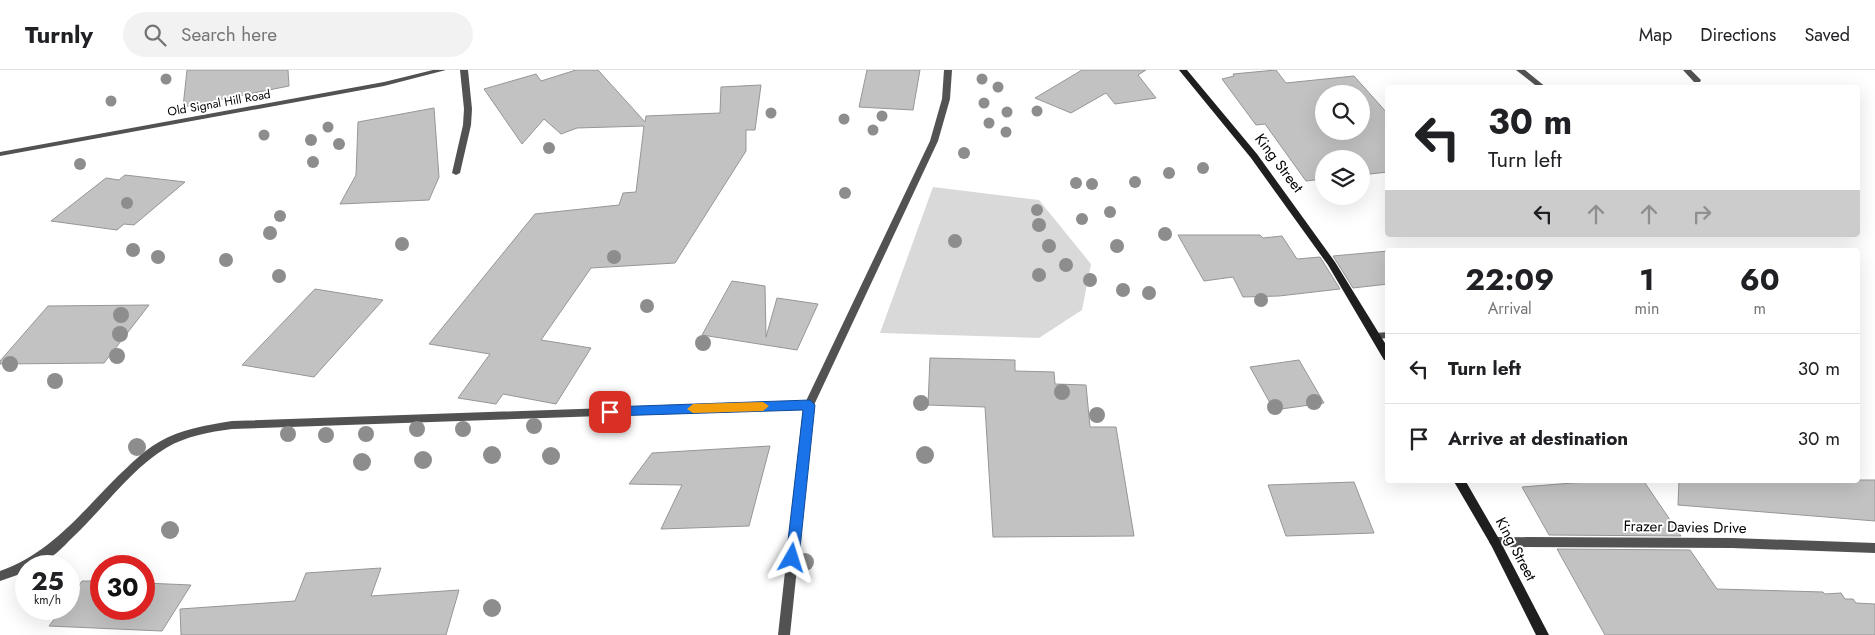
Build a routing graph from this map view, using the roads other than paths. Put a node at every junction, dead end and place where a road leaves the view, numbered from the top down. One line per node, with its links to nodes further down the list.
1 (442, 70): 9 (street, Old Signal Hill Road)
2 (464, 70): 10 (street)
3 (948, 70): 14 (street)
4 (1183, 70): 12 (main road, King Street)
5 (1520, 70): 8 (street)
6 (1687, 70): 7 (street)
7 (1697, 80)
8 (1540, 85)
9 (0, 154)
10 (456, 173)
11 (1385, 335): 12 (street)
12 (1376, 336): 13 (main road, King Street)
13 (1385, 352)
14 (810, 405): 18 (street); 19 (street)
15 (1461, 483): 16 (main road, King Street)
16 (1494, 542): 17 (street, Frazer Davies Drive); 20 (main road, King Street)
17 (1875, 548)
18 (0, 576)
19 (784, 635)
20 (1543, 635)

